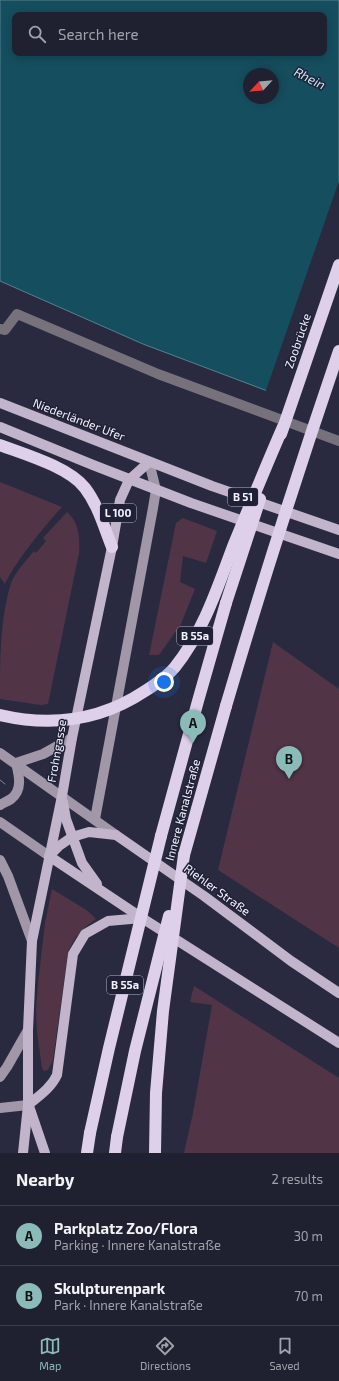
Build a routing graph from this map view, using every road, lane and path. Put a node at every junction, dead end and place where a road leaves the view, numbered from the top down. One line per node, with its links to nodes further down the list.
1 (339, 264): 6 (highway, Zoobrücke, bridge)
2 (0, 328): 7 (street)
3 (339, 351): 25 (highway, Innere Kanalstraße / B 55a, bridge)
4 (0, 403): 9 (main road, Niederländer Ufer / B 51)
5 (0, 427): 10 (main road, B 51)
6 (283, 427): 15 (highway, B 55a, bridge); 39 (highway, Innere Kanalstraße / B 55a, bridge)
7 (339, 441)
8 (0, 445): 13 (highway)
9 (149, 462): 10 (main road); 11 (main road); 12 (main road, B 51)
10 (129, 480): 11 (main road, B 51); 13 (main road, Frohngasse / L 100)
11 (156, 490): 14 (main road, B 51); 21 (main road)
12 (339, 530)
13 (112, 547): 16 (main road, Frohngasse)
14 (339, 554)
15 (0, 716)
16 (72, 738): 18 (main road); 19 (main road, Frohngasse)
17 (0, 753): 18 (main road, Riehler Straße)
18 (16, 763): 19 (main road, Riehler Straße); 20 (main road)
19 (62, 796): 21 (main road, Riehler Straße); 24 (main road); 26 (main road, Frohngasse)
20 (0, 804)
21 (95, 819): 23 (main road, Riehler Straße)
22 (0, 822): 26 (main road)
23 (116, 835): 24 (main road); 31 (main road, Riehler Straße)
24 (72, 837): 26 (main road); 28 (main road)
25 (184, 855): 40 (highway, Innere Kanalstraße / B 55a, bridge); 41 (highway, B 55a, bridge)
26 (49, 856): 28 (main road); 30 (main road, Frohngasse)
27 (0, 860): 30 (main road)
28 (100, 889): 29 (main road)
29 (142, 918): 33 (main road); 35 (main road)
30 (32, 941): 32 (main road, Frohngasse)
31 (339, 993)
32 (28, 1030): 34 (main road); 35 (main road, Frohngasse)
33 (339, 1043)
34 (0, 1077)
35 (28, 1104): 36 (main road); 37 (main road); 38 (main road)
36 (0, 1108)
37 (23, 1153)
38 (45, 1153)
39 (87, 1153)
40 (115, 1153)
41 (155, 1153)

